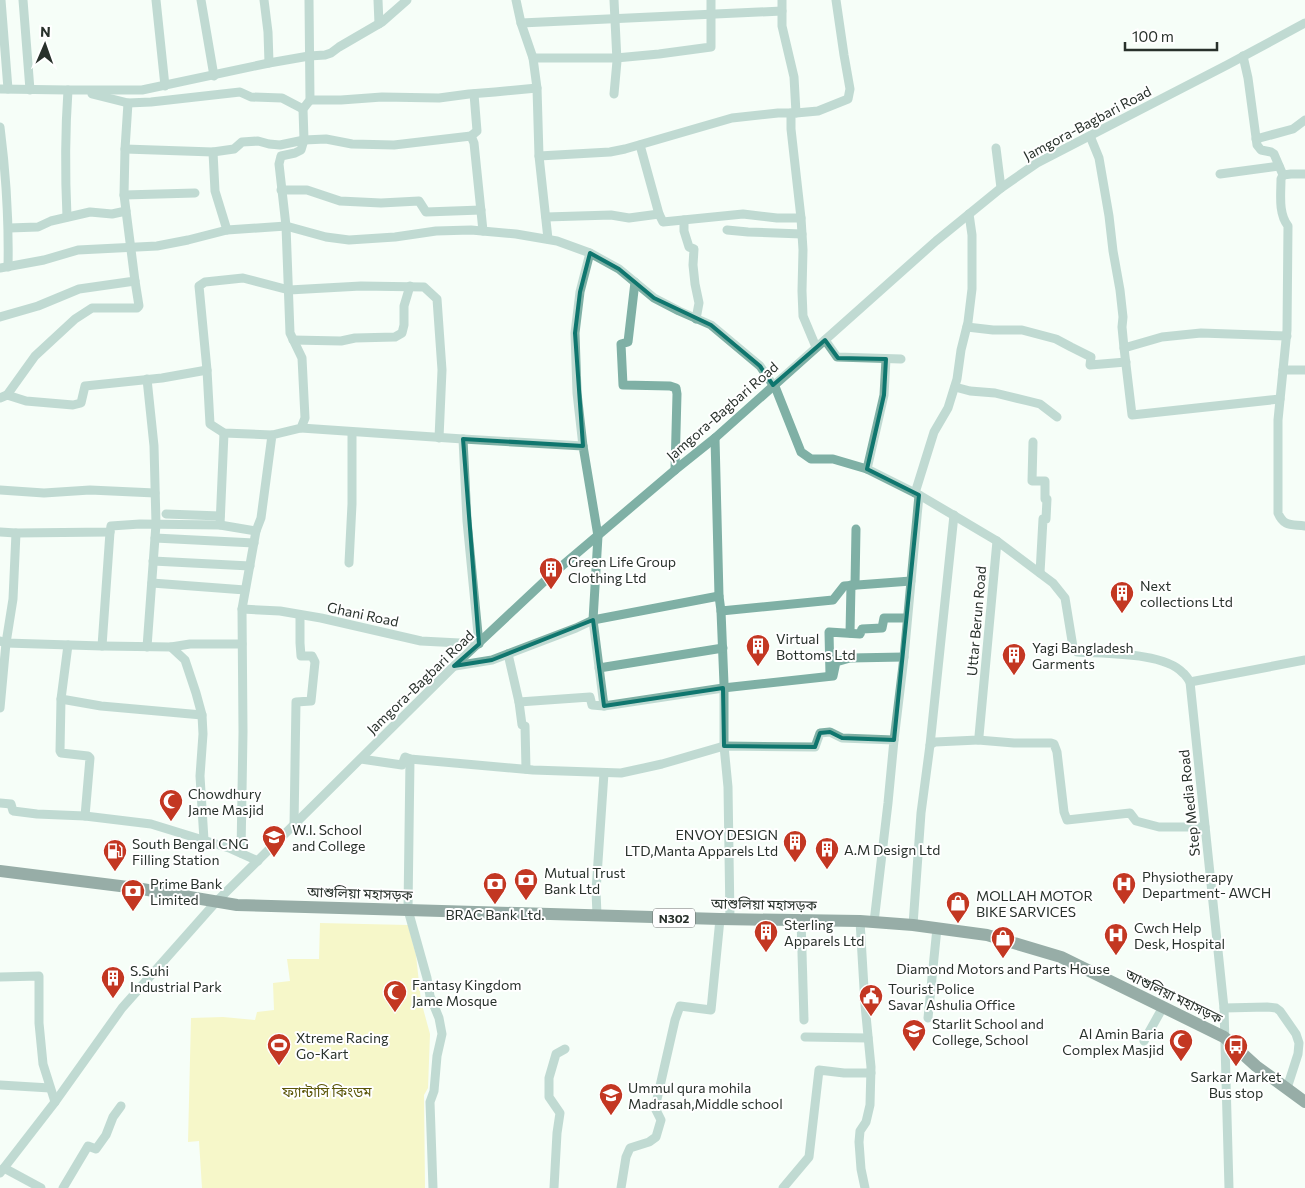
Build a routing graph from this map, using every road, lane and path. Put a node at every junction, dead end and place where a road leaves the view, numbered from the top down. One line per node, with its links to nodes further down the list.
1 (1, 0): 28 (street)
2 (23, 0): 29 (street)
3 (156, 0): 26 (street)
4 (201, 0): 25 (street)
5 (264, 0): 24 (street)
6 (309, 0): 20 (street)
7 (378, 0): 19 (street)
8 (407, 0): 19 (street)
9 (516, 0): 17 (street)
10 (614, 0): 16 (street)
11 (711, 0): 15 (street)
12 (782, 0): 14 (street)
13 (836, 0): 37 (street)
14 (782, 11): 15 (street); 37 (street)
15 (711, 14): 16 (street); 23 (street)
16 (615, 19): 17 (street); 23 (street)
17 (521, 23): 22 (street)
18 (1305, 23): 21 (street, Jamgora-Bagbari Road)
19 (379, 24): 20 (street)
20 (309, 56): 24 (street); 34 (street)
21 (1243, 56): 41 (street, Jamgora-Bagbari Road); 42 (street)
22 (533, 58): 23 (street); 27 (street)
23 (616, 58): 33 (street)
24 (268, 63): 25 (street)
25 (214, 76): 26 (street)
26 (165, 86): 31 (street)
27 (537, 88): 32 (street); 48 (street)
28 (4, 89): 29 (street)
29 (30, 90): 30 (street)
30 (68, 90): 31 (street); 61 (street)
31 (80, 91): 35 (street)
32 (474, 94): 34 (street); 40 (street)
33 (614, 94)
34 (310, 100): 36 (street)
35 (128, 103): 36 (street); 46 (street)
36 (303, 109): 43 (street)
37 (794, 113): 44 (street); 63 (street)
38 (1305, 120): 42 (street)
39 (0, 127): 66 (street)
40 (471, 136): 43 (street); 57 (street)
41 (1090, 136): 53 (street, Jamgora-Bagbari Road); 86 (street)
42 (1256, 139): 49 (street)
43 (304, 140): 47 (street); 54 (street)
44 (640, 145): 48 (street); 59 (street)
45 (996, 148): 53 (street)
46 (125, 149): 47 (street); 56 (street)
47 (213, 152): 67 (street)
48 (539, 156): 62 (street)
49 (1279, 166): 50 (street); 52 (street)
50 (1220, 174)
51 (1305, 174): 52 (street)
52 (1283, 175): 82 (street)
53 (1001, 188): 60 (street, Jamgora-Bagbari Road)
54 (281, 190): 57 (street); 65 (street)
55 (195, 193): 56 (street)
56 (124, 195): 58 (street)
57 (481, 210): 69 (street)
58 (126, 212): 61 (street); 72 (street)
59 (659, 214): 62 (street); 64 (street)
60 (969, 214): 81 (street); 84 (street, Jamgora-Bagbari Road)
61 (67, 217): 66 (street)
62 (546, 217): 71 (street)
63 (801, 218): 64 (street); 70 (street)
64 (684, 220): 80 (street)
65 (286, 226): 67 (street); 69 (street); 78 (street)
66 (9, 228): 74 (street)
67 (227, 230): 72 (street)
68 (727, 230): 70 (street)
69 (483, 231): 71 (street)
70 (802, 234): 85 (street)
71 (548, 239): 73 (street)
72 (130, 247): 74 (street); 75 (street)
73 (590, 253): 76 (street); 107 (street)
74 (4, 268)
75 (135, 281): 79 (street); 96 (street)
76 (635, 282): 80 (street); 109 (street)
77 (410, 286): 78 (street); 83 (street); 103 (street)
78 (289, 290): 83 (street); 90 (street)
79 (0, 317)
80 (696, 319): 94 (street)
81 (967, 327): 89 (street); 95 (street)
82 (1287, 336): 86 (street); 91 (street)
83 (293, 340): 99 (street)
84 (825, 340): 85 (street, Jamgora-Bagbari Road); 87 (street)
85 (816, 347): 94 (street, Jamgora-Bagbari Road)
86 (1124, 348): 89 (street)
87 (886, 359): 88 (street); 108 (street)
88 (901, 359)
89 (1126, 362): 97 (street)
90 (207, 370): 93 (street); 100 (street)
91 (1283, 370): 92 (street); 97 (street)
92 (1305, 370)
93 (147, 379): 96 (street); 111 (street)
94 (774, 384): 104 (street, Jamgora-Bagbari Road); 108 (street)
95 (955, 387): 98 (street); 112 (street)
96 (3, 396)
97 (1280, 399): 117 (street)
98 (1057, 417)
99 (301, 428): 101 (street); 102 (street)
100 (224, 432): 102 (street); 115 (street)
101 (352, 432): 103 (street); 128 (street)
102 (272, 435): 119 (street)
103 (439, 438): 105 (street)
104 (715, 438): 109 (street, Jamgora-Bagbari Road); 135 (street)
105 (464, 439): 107 (street); 144 (street)
106 (1033, 442): 130 (street)
107 (583, 446): 123 (street)
108 (867, 469): 112 (street)
109 (675, 470): 123 (street, Jamgora-Bagbari Road)
110 (0, 490): 111 (street)
111 (155, 493): 116 (street)
112 (917, 494): 114 (street); 131 (street)
113 (166, 514): 115 (street)
114 (954, 515): 125 (street); 165 (street)
115 (220, 520): 116 (street); 119 (street)
116 (156, 524): 121 (street); 124 (street)
117 (1305, 526)
118 (856, 529): 133 (street)
119 (256, 531): 126 (street)
120 (0, 532): 122 (street)
121 (110, 532): 122 (street); 146 (street)
122 (16, 533): 142 (street)
123 (598, 536): 140 (street); 144 (street, Jamgora-Bagbari Road)
124 (155, 538): 126 (street); 127 (street)
125 (997, 541): 130 (street); 164 (street, Uttar Berun Road)
126 (254, 543): 129 (street)
127 (153, 561): 129 (street); 132 (street)
128 (349, 563)
129 (250, 566): 134 (street)
130 (1040, 573): 156 (street)
131 (910, 581): 133 (street); 139 (street)
132 (152, 583): 134 (street); 147 (street)
133 (853, 585): 137 (street); 141 (street)
134 (245, 590): 136 (street)
135 (720, 596): 137 (street); 140 (street)
136 (242, 609): 138 (street, Ghani Road); 143 (street)
137 (721, 611): 149 (street)
138 (300, 615): 144 (street, Ghani Road); 173 (street)
139 (907, 618): 141 (street); 151 (street)
140 (593, 620): 150 (street); 154 (street)
141 (850, 633): 155 (street)
142 (3, 642): 145 (street); 161 (street)
143 (242, 644): 148 (street); 176 (street)
144 (479, 644): 153 (street, Jamgora-Bagbari Road)
145 (68, 645): 146 (street); 158 (street)
146 (102, 646): 147 (street)
147 (147, 647): 148 (street)
148 (171, 647): 162 (street)
149 (723, 648): 154 (street); 157 (street)
150 (508, 654): 153 (street); 159 (street)
151 (904, 658): 155 (street); 163 (street)
152 (1305, 660): 156 (street)
153 (454, 666): 167 (street, Jamgora-Bagbari Road)
154 (599, 668): 160 (street)
155 (830, 677): 157 (street)
156 (1190, 682): 174 (street, Step Media Road)
157 (723, 688): 160 (street); 166 (street)
158 (61, 699): 162 (street); 172 (street)
159 (519, 702): 160 (street); 169 (street)
160 (604, 706)
161 (0, 708)
162 (202, 715): 175 (street)
163 (894, 740): 166 (street); 185 (street)
164 (978, 740): 165 (street); 174 (street)
165 (930, 745): 186 (street)
166 (724, 746): 170 (street); 182 (street)
167 (361, 759): 168 (street); 173 (street, Jamgora-Bagbari Road)
168 (410, 759): 169 (street); 180 (street)
169 (526, 769): 170 (street)
170 (604, 773): 181 (street)
171 (0, 804): 172 (street)
172 (85, 816): 175 (street)
173 (294, 826): 177 (street, Jamgora-Bagbari Road)
174 (1205, 826): 190 (street, Step Media Road)
175 (204, 840): 176 (street)
176 (241, 853): 177 (street)
177 (258, 861): 179 (street, Jamgora-Bagbari Road)
178 (0, 871): 179 (highway, আশুলিয়া মহাসড়ক / N302)
179 (216, 902): 180 (highway, আশুলিয়া মহাসড়ক / N302); 202 (street, Jamgora-Bagbari Road)
180 (408, 910): 181 (highway, আশুলিয়া মহাসড়ক / N302); 208 (street)
181 (597, 916): 182 (highway, আশুলিয়া মহাসড়ক / N302)
182 (725, 919): 183 (highway, আশুলিয়া মহাসড়ক / N302); 210 (street)
183 (801, 919): 184 (highway, আশুলিয়া মহাসড়ক / N302); 192 (street)
184 (860, 921): 185 (highway, আশুলিয়া মহাসড়ক / N302); 195 (street)
185 (874, 922): 186 (highway, আশুলিয়া মহাসড়ক / N302)
186 (913, 925): 187 (highway, আশুলিয়া মহাসড়ক / N302)
187 (937, 928): 189 (highway, আশুলিয়া মহাসড়ক / N302); 191 (street)
188 (0, 976): 200 (street)
189 (1163, 1007): 194 (highway, আশুলিয়া মহাসড়ক / N302); 196 (street)
190 (1224, 1008): 194 (street, Step Media Road); 201 (street)
191 (928, 1018)
192 (804, 1020)
193 (805, 1037): 195 (street)
194 (1224, 1037): 201 (highway, আশুলিয়া মহাসড়ক / N302); 213 (street, Step Media Road)
195 (868, 1038): 198 (street)
196 (1144, 1041)
197 (565, 1049): 209 (street)
198 (871, 1073): 211 (street); 212 (street)
199 (0, 1085): 200 (street)
200 (50, 1088): 202 (street)
201 (1287, 1088): 203 (highway, আশুলিয়া মহাসড়ক / N302)
202 (55, 1102): 205 (street, Jamgora-Bagbari Road)
203 (1305, 1102)
204 (121, 1106): 207 (street)
205 (2, 1170): 206 (street)
206 (41, 1188)
207 (63, 1188)
208 (433, 1188)
209 (554, 1188)
210 (621, 1188)
211 (783, 1188)
212 (864, 1188)
213 (1229, 1188)

